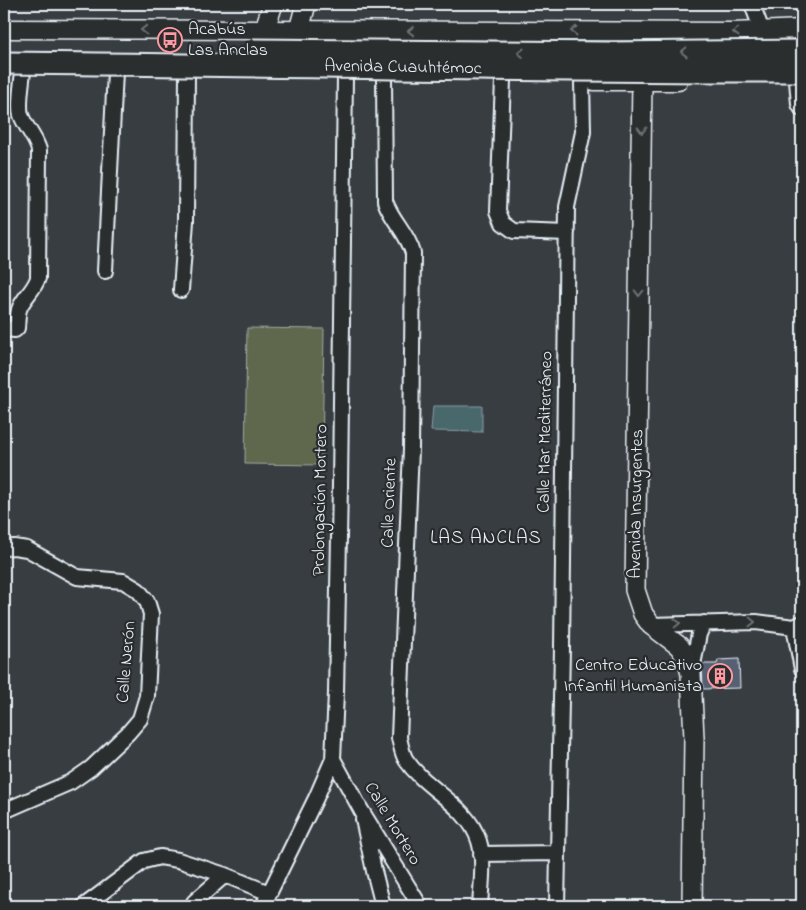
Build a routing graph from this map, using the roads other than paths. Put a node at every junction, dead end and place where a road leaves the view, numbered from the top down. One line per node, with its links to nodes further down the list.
1 (273, 4): 7 (main road)
2 (306, 4): 6 (main road)
3 (752, 4): 8 (street)
4 (4, 29): 7 (street, one-way to 4)
5 (802, 29): 8 (street)
6 (298, 30): 7 (street); 8 (street, one-way to 6); 16 (main road)
7 (264, 31): 15 (main road)
8 (762, 32): 19 (street)
9 (4, 48): 10 (main road, Avenida Cuauhtémoc, one-way to 9, bridge)
10 (802, 51)
11 (13, 67): 12 (street); 13 (street); 19 (main road, Avenida Cuauhtémoc, bridge); 27 (street)
12 (4, 71)
13 (115, 72): 14 (street); 25 (street)
14 (187, 73): 15 (street); 26 (street)
15 (255, 76): 16 (street)
16 (287, 77): 17 (street)
17 (345, 77): 18 (street); 34 (street, Prolongación Mortero)
18 (384, 78): 20 (street); 38 (street, Calle Oriente)
19 (801, 79): 22 (street); 23 (street)
20 (503, 80): 21 (street); 24 (street)
21 (582, 81): 22 (street); 24 (street, Calle Mar Mediterráneo)
22 (642, 81): 30 (main road, Avenida Insurgentes, one-way to 30)
23 (802, 109)
24 (567, 234): 37 (street, Calle Mar Mediterráneo)
25 (105, 271)
26 (181, 290)
27 (4, 329)
28 (4, 548): 35 (street, Calle Nerón)
29 (704, 623): 30 (street, one-way to 29); 31 (street, one-way to 31); 33 (street)
30 (651, 625): 33 (main road, Avenida Insurgentes)
31 (798, 625): 32 (street)
32 (802, 668)
33 (691, 674): 48 (main road, Avenida Insurgentes)
34 (333, 759): 36 (street, Calle Mortero); 40 (street, Prolongación Mortero)
35 (4, 810)
36 (361, 810): 44 (street); 45 (street, Calle Mortero)
37 (557, 853): 38 (street); 47 (street, Calle Mar Mediterráneo)
38 (481, 854): 46 (street, Calle Oriente)
39 (225, 876): 40 (street); 41 (street); 42 (street)
40 (269, 894): 43 (street, Prolongación Mortero)
41 (194, 902)
42 (84, 906)
43 (263, 906)
44 (383, 906)
45 (420, 906)
46 (480, 906)
47 (557, 906)
48 (692, 906)

